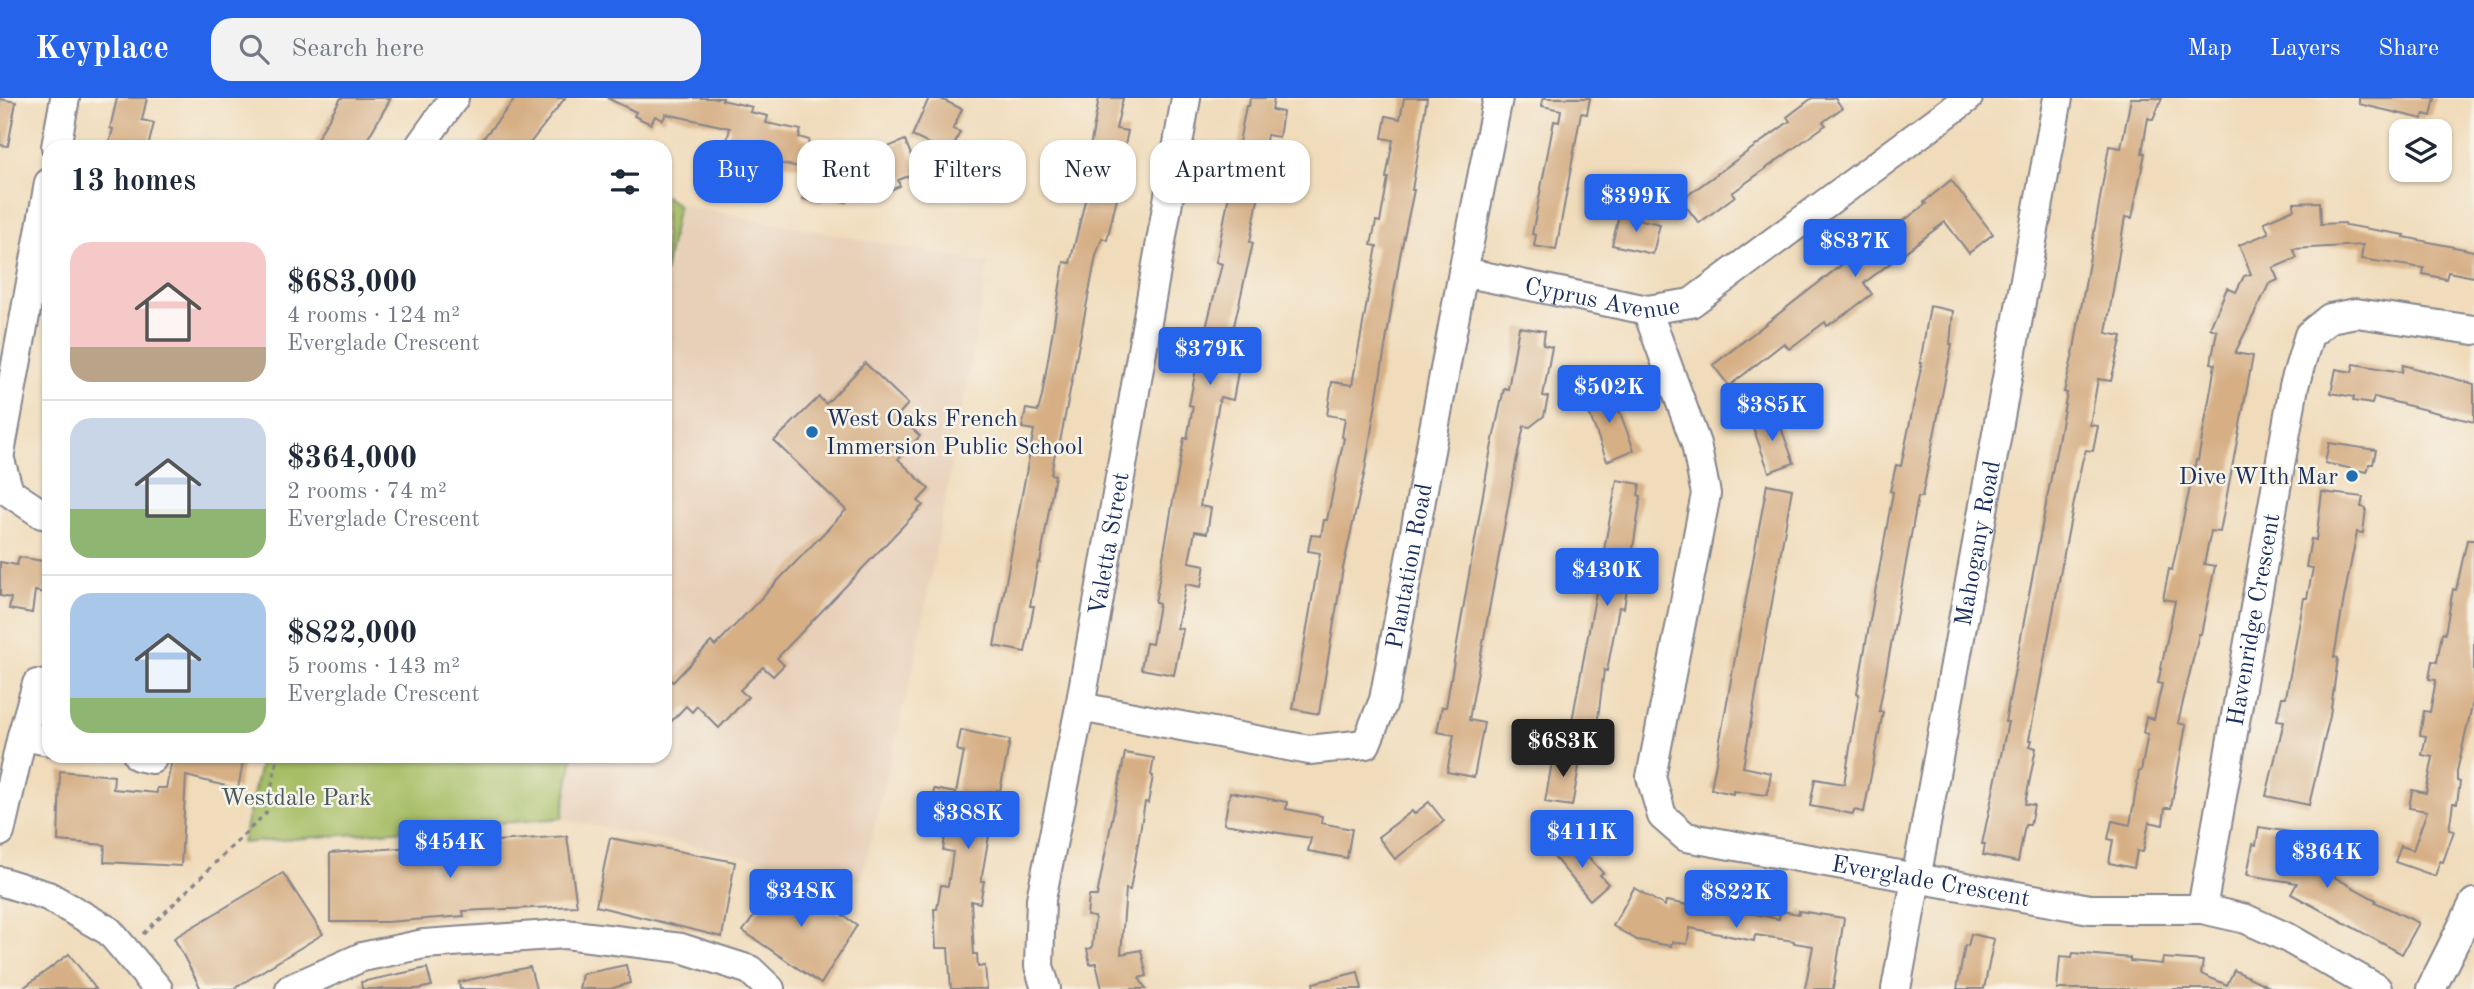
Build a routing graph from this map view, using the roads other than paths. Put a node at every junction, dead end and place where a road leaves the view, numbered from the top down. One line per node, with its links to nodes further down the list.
1 (65, 98): 7 (street)
2 (454, 98): 8 (street)
3 (1185, 98): 17 (street, Valetta Street)
4 (1498, 98): 10 (street, Plantation Road)
5 (1968, 98): 11 (street, Cyprus Avenue)
6 (2058, 98): 20 (street, Mahogany Road)
7 (57, 140)
8 (424, 140)
9 (42, 222): 13 (street)
10 (1463, 272): 11 (street, Cyprus Avenue); 17 (street, Plantation Road)
11 (1647, 310): 20 (street, Everglade Crescent)
12 (2474, 330): 23 (street, Havenridge Crescent)
13 (0, 453)
14 (0, 460): 15 (street)
15 (42, 513)
16 (37, 684): 18 (street)
17 (1080, 706): 28 (street, Valetta Street)
18 (35, 739): 19 (street)
19 (0, 832)
20 (1916, 879): 23 (street, Everglade Crescent); 29 (street, Mahogany Road)
21 (0, 881): 25 (street)
22 (2474, 903): 31 (street)
23 (2202, 909): 30 (street, Everglade Crescent)
24 (318, 983): 26 (street); 27 (street)
25 (158, 989)
26 (290, 989)
27 (769, 989)
28 (1046, 989)
29 (1896, 989)
30 (2377, 989)
31 (2431, 989)

